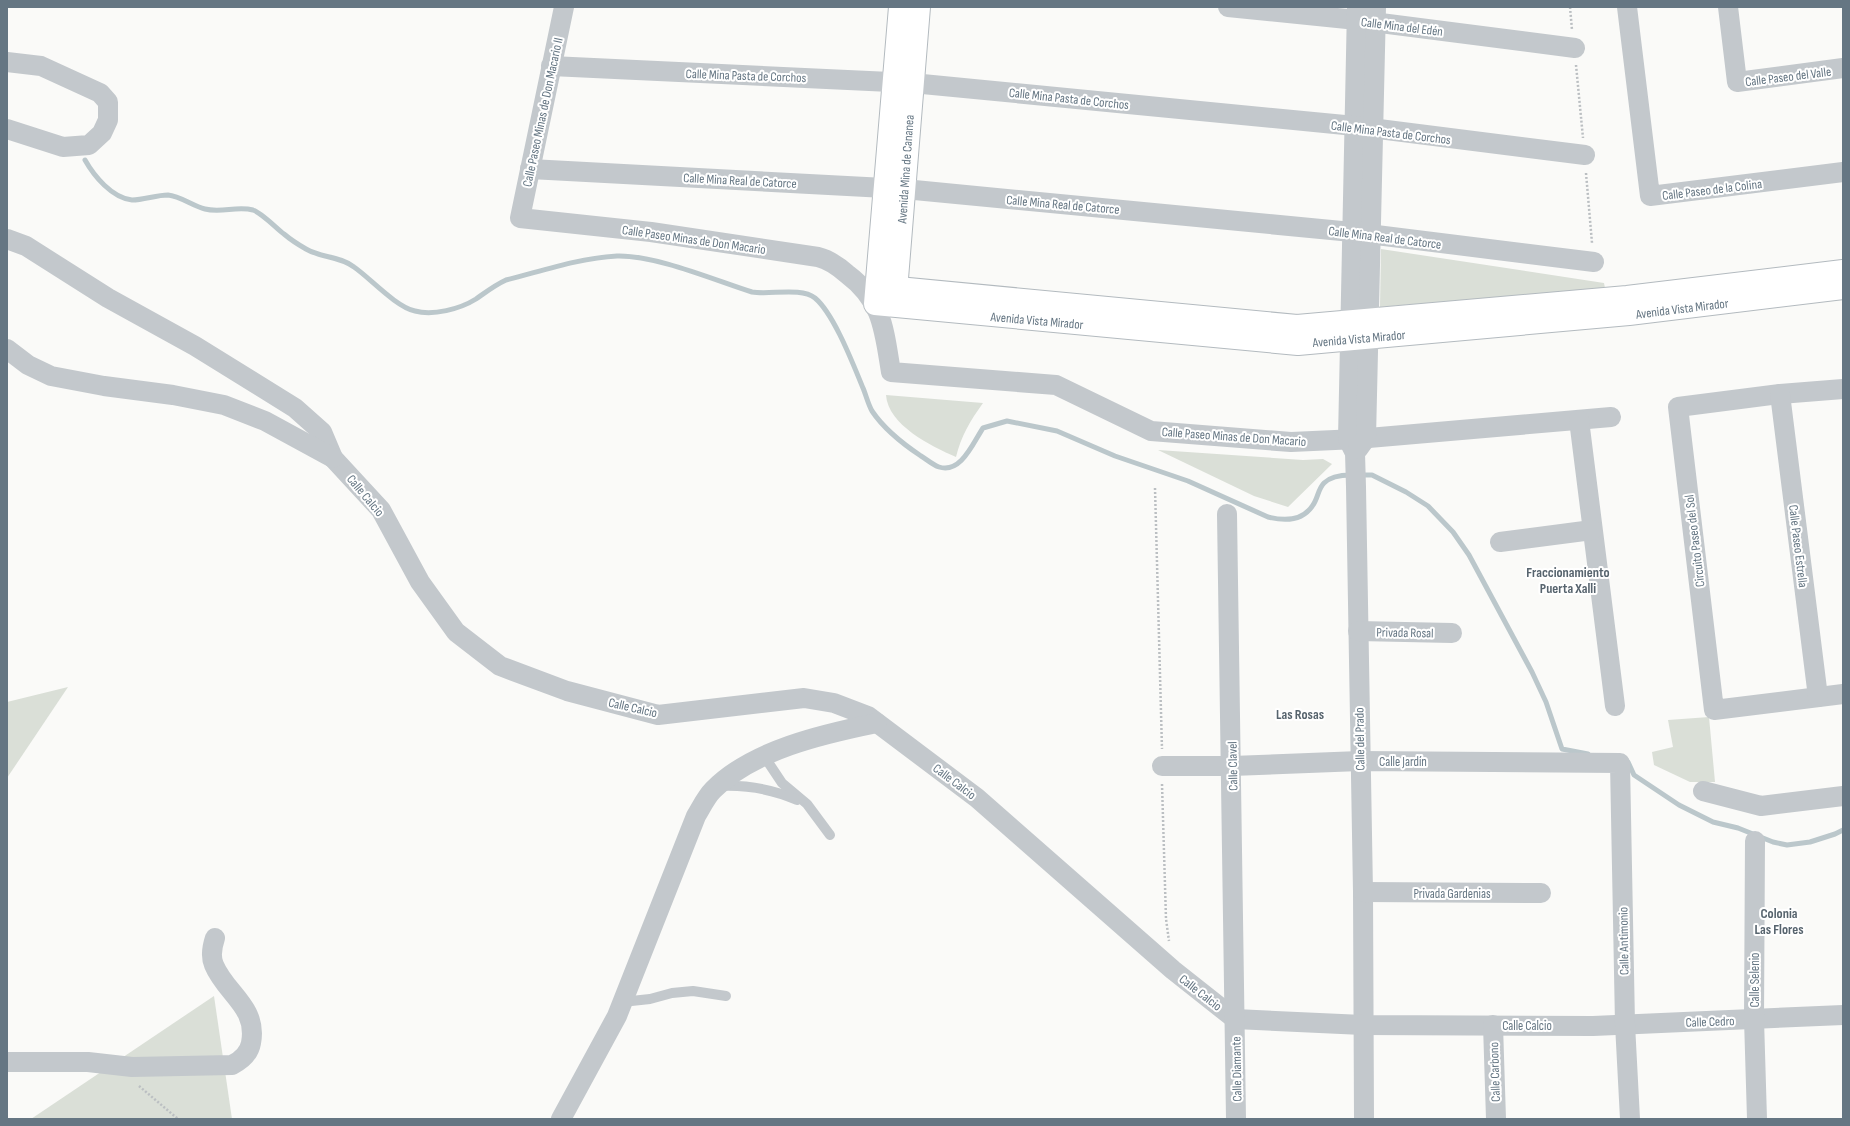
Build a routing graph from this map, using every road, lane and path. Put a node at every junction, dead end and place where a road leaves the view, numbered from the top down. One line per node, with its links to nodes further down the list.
1 (564, 7): 10 (street, Calle Paseo Minas de Don Macario II)
2 (900, 7): 12 (street, Avenida Mina de Cananea)
3 (919, 7): 12 (street, Avenida Mina de Cananea)
4 (1228, 7): 7 (street, Calle Mina del Edén)
5 (1627, 7): 17 (street, Calle Paseo de la Colina)
6 (1728, 7): 11 (street, Calle Paseo del Valle)
7 (1367, 14): 8 (street, Calle Mina del Edén); 13 (street, Calle del Prado)
8 (1575, 48)
9 (7, 62): 14 (street)
10 (551, 66): 12 (street, Calle Mina Pasta de Corchos); 16 (street, Calle Paseo Minas de Don Macario II)
11 (1843, 68)
12 (903, 82): 13 (street, Calle Mina Pasta de Corchos); 18 (street, Avenida Mina de Cananea)
13 (1364, 128): 15 (street, Calle Mina Pasta de Corchos); 20 (street, Calle del Prado)
14 (7, 129)
15 (1585, 155)
16 (530, 169): 18 (street, Calle Mina Real de Catorce); 19 (street, Calle Paseo Minas de Don Macario II)
17 (1843, 172)
18 (895, 189): 20 (street, Calle Mina Real de Catorce); 24 (street, Avenida Mina de Cananea)
19 (520, 218): 24 (street, Calle Paseo Minas de Don Macario)
20 (1362, 234): 22 (street, Calle Mina Real de Catorce); 25 (street, Calle del Prado)
21 (7, 239): 33 (street)
22 (1594, 262)
23 (1833, 281): 25 (street, Avenida Vista Mirador)
24 (881, 294): 25 (street, Avenida Vista Mirador); 27 (street, Avenida Mina de Cananea)
25 (1360, 329): 32 (street, Calle del Prado)
26 (7, 349): 33 (street)
27 (890, 372): 32 (street, Calle Paseo Minas de Don Macario)
28 (1843, 389): 29 (street, Circuito Paseo del Sol)
29 (1780, 394): 41 (street, Calle Paseo Estrella); 41 (street, Circuito Paseo del Sol)
30 (1611, 417): 31 (street, Calle Paseo Minas de Don Macario)
31 (1579, 420): 32 (street, Calle Paseo Minas de Don Macario); 36 (street)
32 (1356, 447): 38 (street, Calle del Prado)
33 (333, 458): 43 (street, Calle Calcio)
34 (1155, 488): 47 (path)
35 (1227, 514): 48 (street, Calle Clavel)
36 (1592, 530): 37 (street); 42 (street)
37 (1500, 542)
38 (1358, 631): 39 (street, Privada Rosal); 45 (street, Calle del Prado)
39 (1452, 632)
40 (1843, 694): 41 (street, Circuito Paseo del Sol)
41 (1818, 697)
42 (1615, 706)
43 (877, 723): 44 (street); 58 (street, Calle Calcio)
44 (764, 756): 49 (street); 52 (lane)
45 (1360, 761): 46 (street, Calle Jardín); 48 (street, Calle Jardín); 55 (street, Calle del Prado)
46 (1620, 763): 64 (street, Calle Antimonio)
47 (1162, 766): 48 (street, Calle Jardín); 58 (path)
48 (1232, 766): 62 (street, Calle Clavel)
49 (717, 786): 52 (lane); 60 (street)
50 (1703, 791): 51 (street)
51 (1843, 796)
52 (807, 804): 53 (lane)
53 (830, 835)
54 (1755, 841): 63 (street, Calle Selenio)
55 (1363, 892): 56 (street, Privada Gardenias); 65 (street, Calle del Prado)
56 (1541, 893)
57 (215, 938): 67 (street)
58 (1173, 970): 62 (street, Calle Calcio)
59 (726, 996): 60 (lane)
60 (622, 1002): 70 (street)
61 (1843, 1015): 63 (street, Calle Cedro)
62 (1235, 1019): 65 (street, Calle Calcio); 71 (street, Calle Diamante)
63 (1754, 1020): 64 (street, Calle Cedro); 75 (street, Calle Selenio)
64 (1625, 1024): 66 (street, Calle Calcio); 74 (street, Calle Antimonio)
65 (1363, 1025): 66 (street, Calle Calcio); 72 (street, Calle del Prado)
66 (1493, 1025): 73 (street, Calle Carbono)
67 (7, 1062)
68 (135, 1083): 69 (path)
69 (178, 1119)
70 (561, 1119)
71 (1236, 1119)
72 (1364, 1119)
73 (1496, 1119)
74 (1630, 1119)
75 (1757, 1119)

